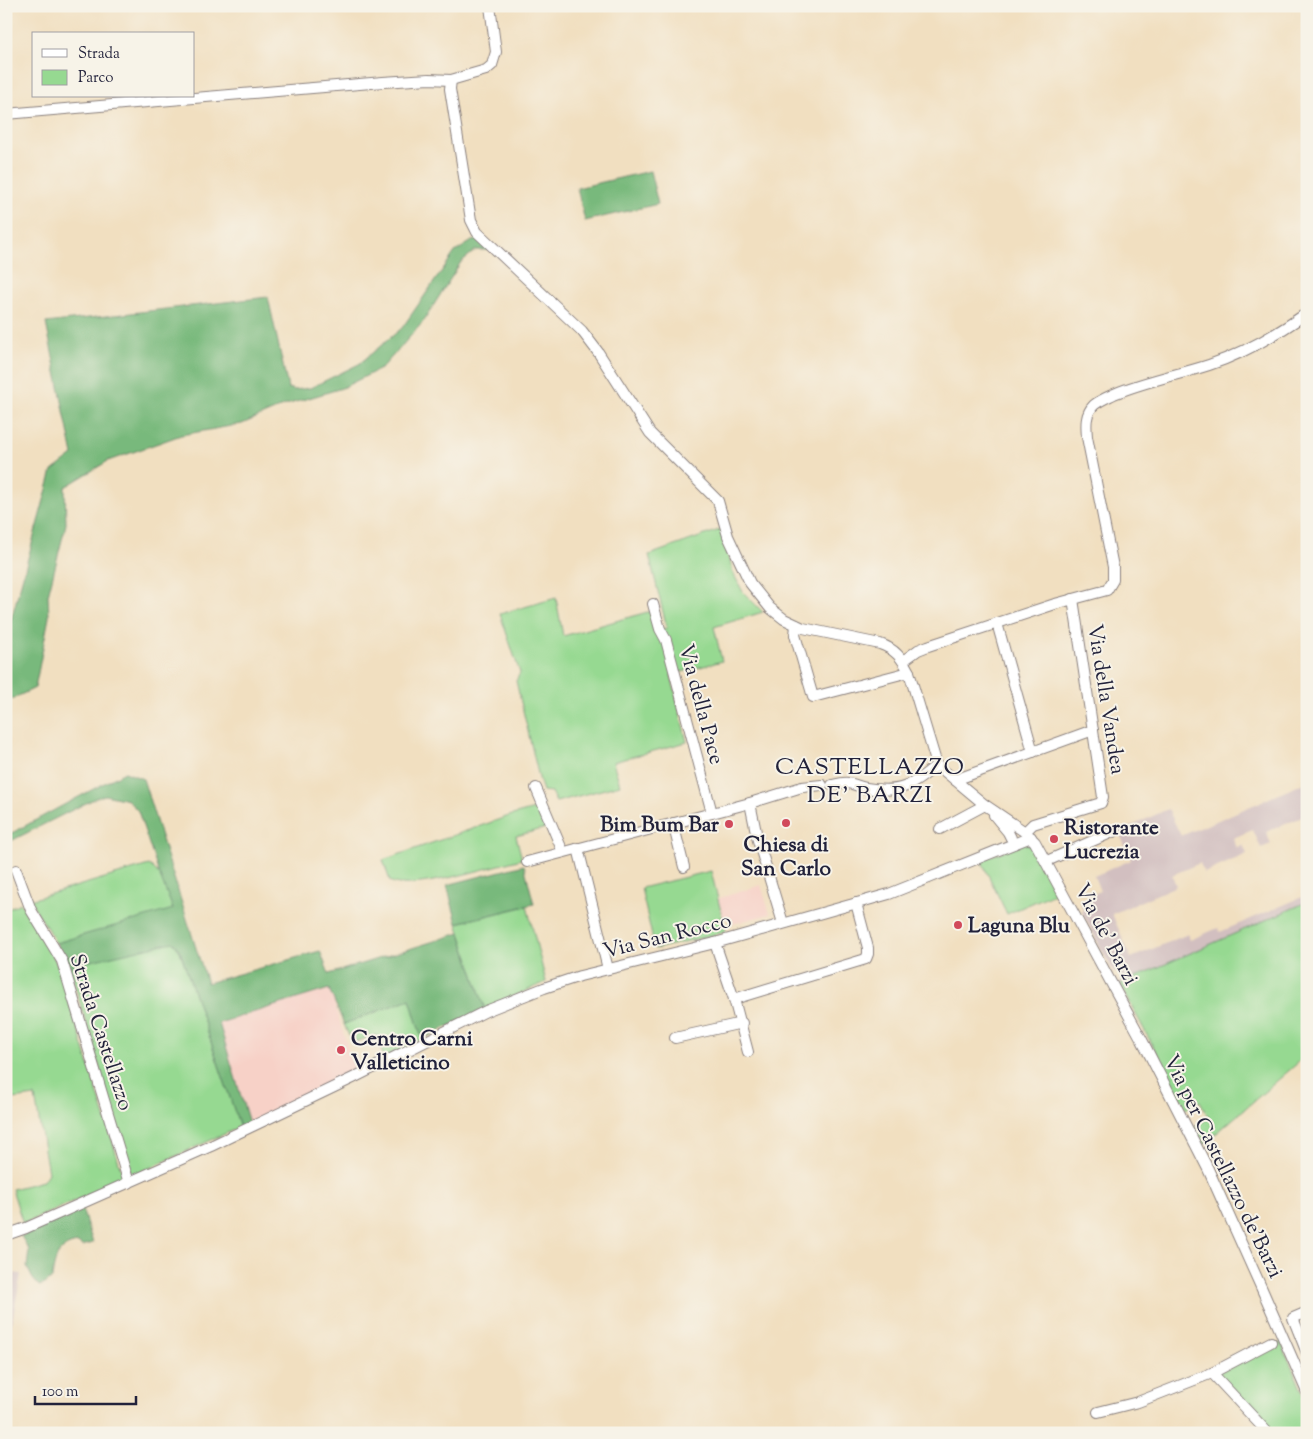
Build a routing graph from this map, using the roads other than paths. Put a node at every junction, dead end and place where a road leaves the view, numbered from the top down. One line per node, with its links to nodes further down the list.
1 (490, 6): 2 (street)
2 (451, 80): 4 (street); 10 (street)
3 (194, 98): 5 (street)
4 (195, 98)
5 (6, 114)
6 (1307, 313): 7 (street)
7 (1073, 599): 9 (street); 13 (street, Via della Vandea)
8 (653, 604): 21 (street, Via della Pace)
9 (997, 623): 11 (street); 14 (street)
10 (796, 625): 11 (street); 12 (street)
11 (904, 661): 12 (street)
12 (909, 672): 15 (street)
13 (1093, 730): 14 (street); 19 (street, Via della Vandea)
14 (1032, 752): 16 (street)
15 (937, 765): 16 (street); 18 (street)
16 (955, 780): 20 (street)
17 (536, 788): 29 (street)
18 (750, 803): 21 (street); 35 (street)
19 (1101, 803): 25 (street, Via San Rocco)
20 (985, 805): 23 (street); 25 (street); 26 (street)
21 (712, 813): 22 (street)
22 (673, 823): 27 (street); 32 (street)
23 (940, 829)
24 (1115, 830): 30 (street)
25 (1024, 831): 26 (street); 28 (street, Via San Rocco); 30 (street, Via de' Barzi)
26 (1011, 838): 28 (street)
27 (578, 848): 29 (street); 37 (street)
28 (1004, 848): 34 (street, Via San Rocco)
29 (563, 852): 31 (street)
30 (1047, 861): 41 (street, Via de' Barzi)
31 (527, 862)
32 (684, 867)
33 (16, 870): 43 (street, Strada Castellazzo)
34 (856, 903): 35 (street, Via San Rocco); 38 (street)
35 (783, 923): 36 (street, Via San Rocco)
36 (715, 943): 37 (street, Via San Rocco); 38 (street)
37 (608, 969): 43 (street, Via San Rocco)
38 (734, 998): 39 (street)
39 (742, 1023): 40 (street); 42 (street)
40 (675, 1038)
41 (1142, 1040): 49 (street, Via per Castellazzo de'Barzi)
42 (748, 1052)
43 (129, 1183): 44 (street)
44 (6, 1235)
45 (1307, 1312): 47 (street)
46 (1271, 1342): 48 (street)
47 (1307, 1353)
48 (1212, 1373): 50 (street); 51 (street)
49 (1307, 1392)
50 (1098, 1412)
51 (1265, 1432)

